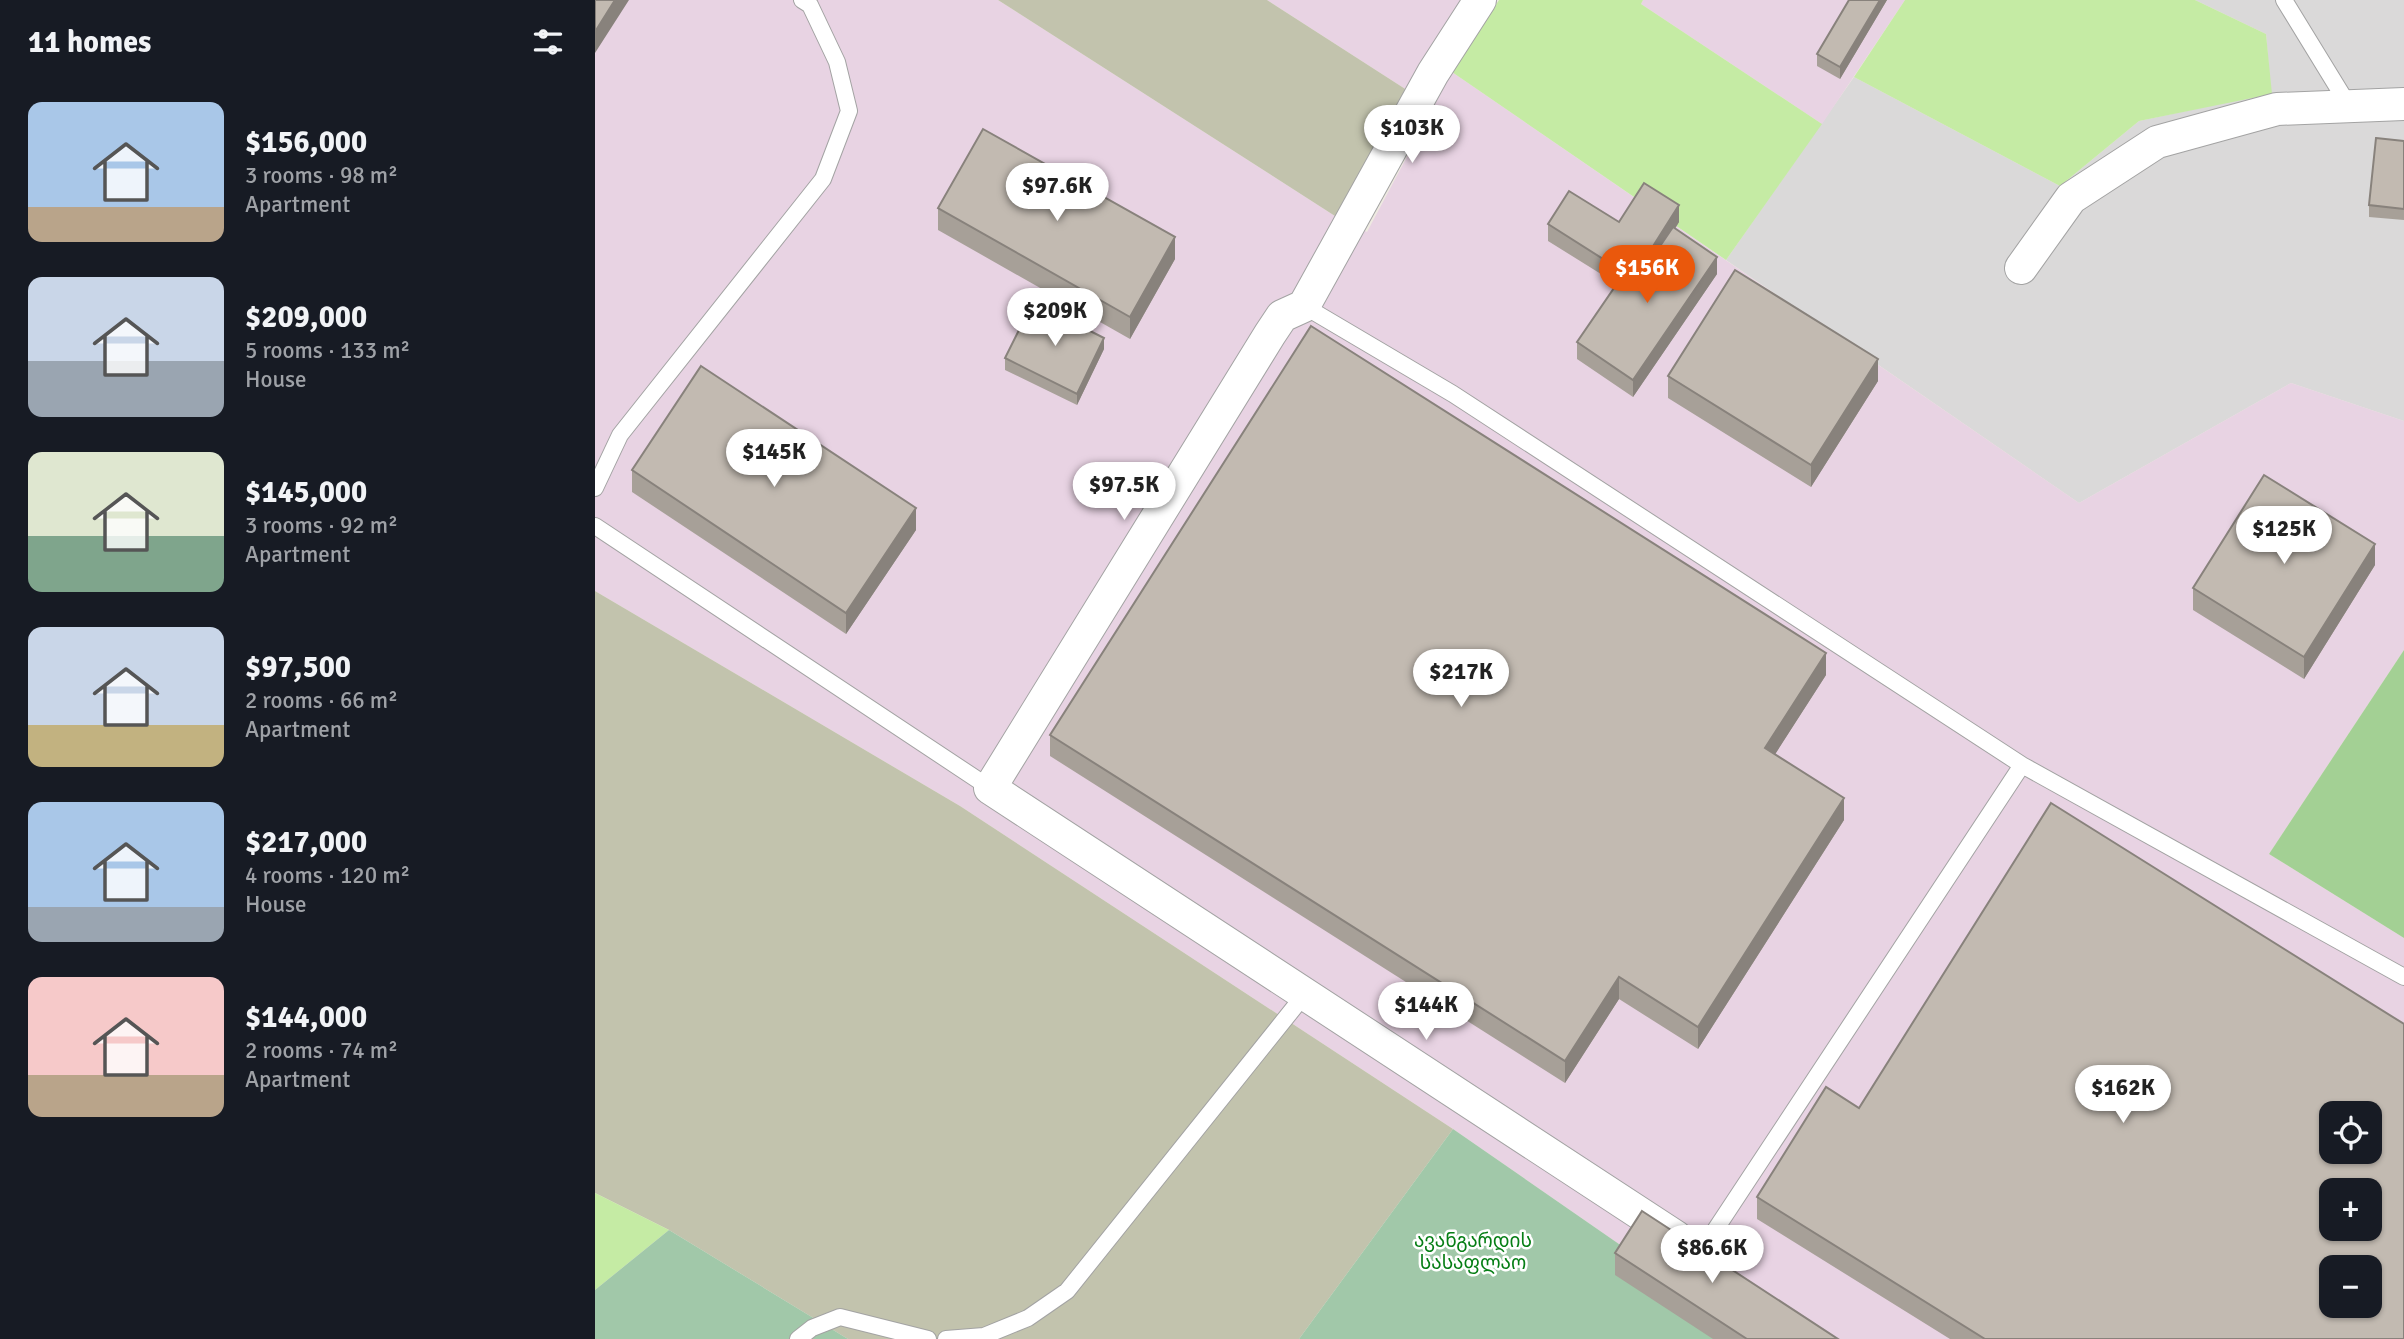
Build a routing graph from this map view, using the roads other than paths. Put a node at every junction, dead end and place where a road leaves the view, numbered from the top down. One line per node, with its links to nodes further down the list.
1 (802, 0): 8 (lane)
2 (1480, 0): 7 (street)
3 (2284, 0): 5 (lane)
4 (2404, 104): 5 (street)
5 (2349, 106): 6 (street)
6 (2021, 268)
7 (1304, 306): 10 (lane); 11 (street)
8 (595, 488)
9 (595, 526): 11 (lane)
10 (2022, 765): 12 (lane); 14 (lane)
11 (991, 788): 13 (street)
12 (2404, 977)
13 (1304, 994): 14 (street); 17 (lane)
14 (1711, 1261)
15 (798, 1339): 16 (lane)
16 (928, 1339)
17 (946, 1339)

